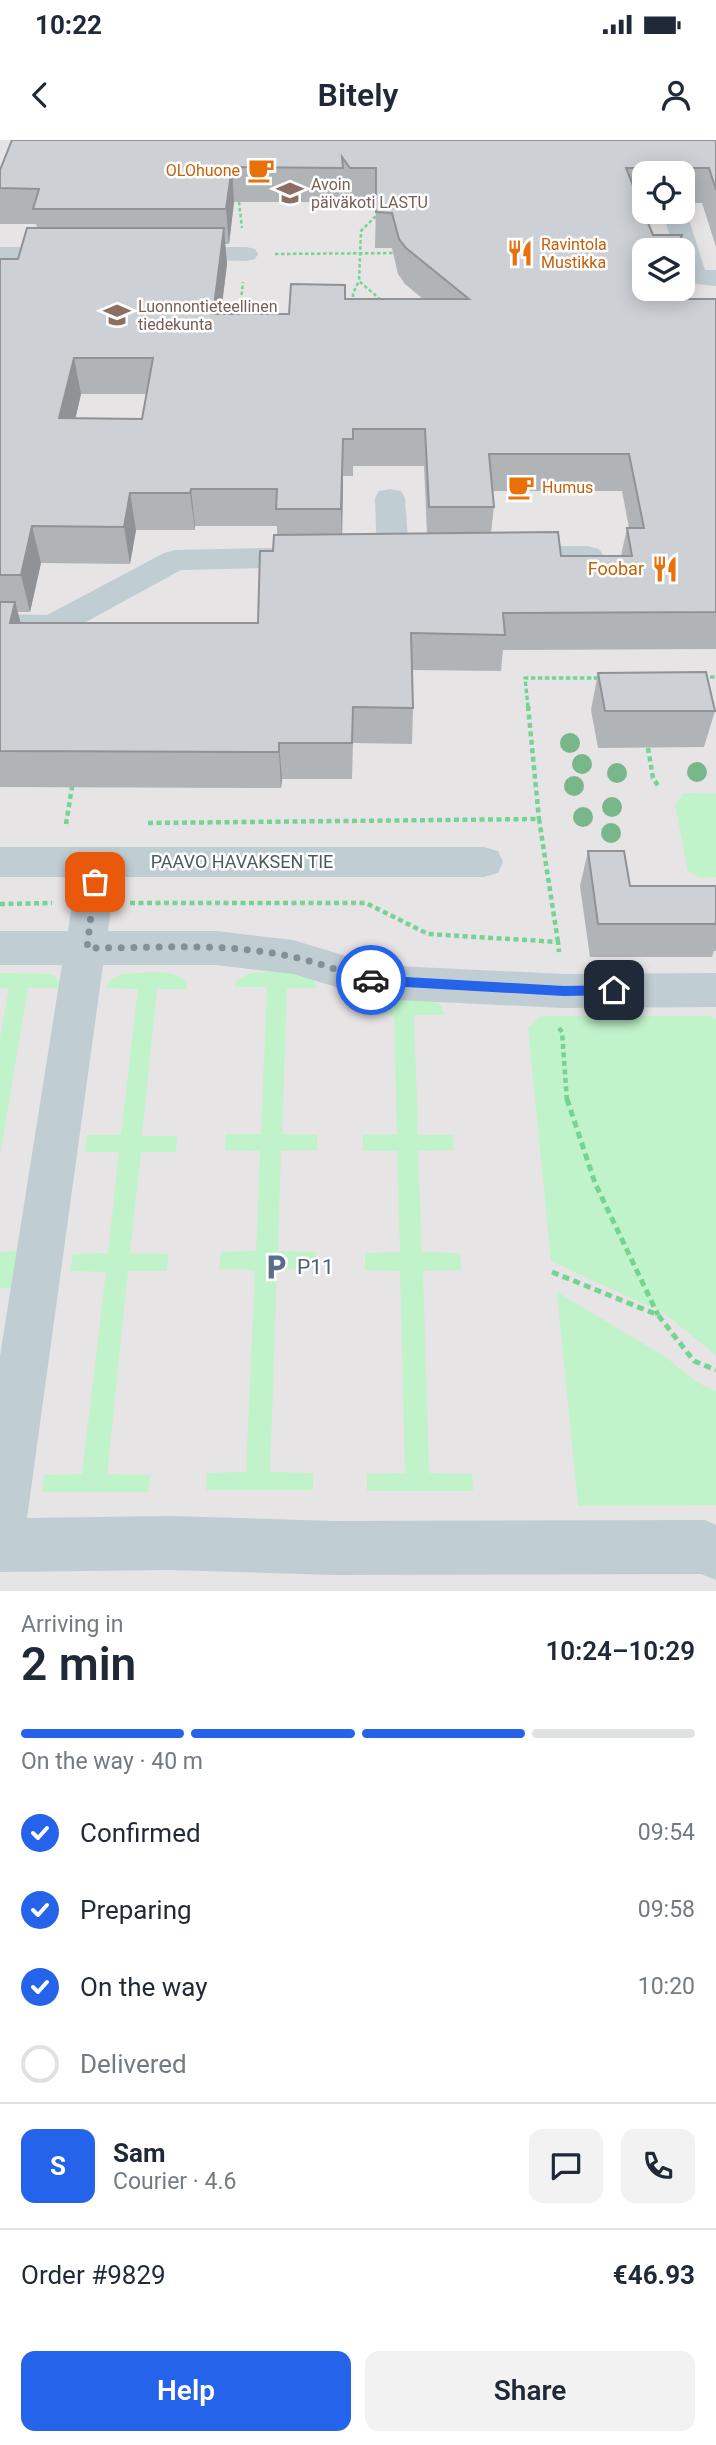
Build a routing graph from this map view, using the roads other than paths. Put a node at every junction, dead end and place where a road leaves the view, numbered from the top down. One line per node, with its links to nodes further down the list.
1 (678, 224): 6 (street)
2 (0, 254): 3 (street)
3 (96, 254)
4 (150, 254): 5 (street)
5 (246, 254)
6 (712, 278): 7 (street)
7 (716, 307)
8 (390, 498): 11 (street)
9 (477, 556): 10 (street)
10 (588, 556)
11 (0, 625)
12 (0, 862): 14 (street, PAAVO HAVAKSEN TIE)
13 (484, 862): 14 (street, PAAVO HAVAKSEN TIE)
14 (95, 882): 16 (street)
15 (0, 948): 16 (street)
16 (87, 948): 17 (street); 18 (street)
17 (716, 990)
18 (0, 1522)
19 (0, 1545): 20 (street)
20 (716, 1553)

